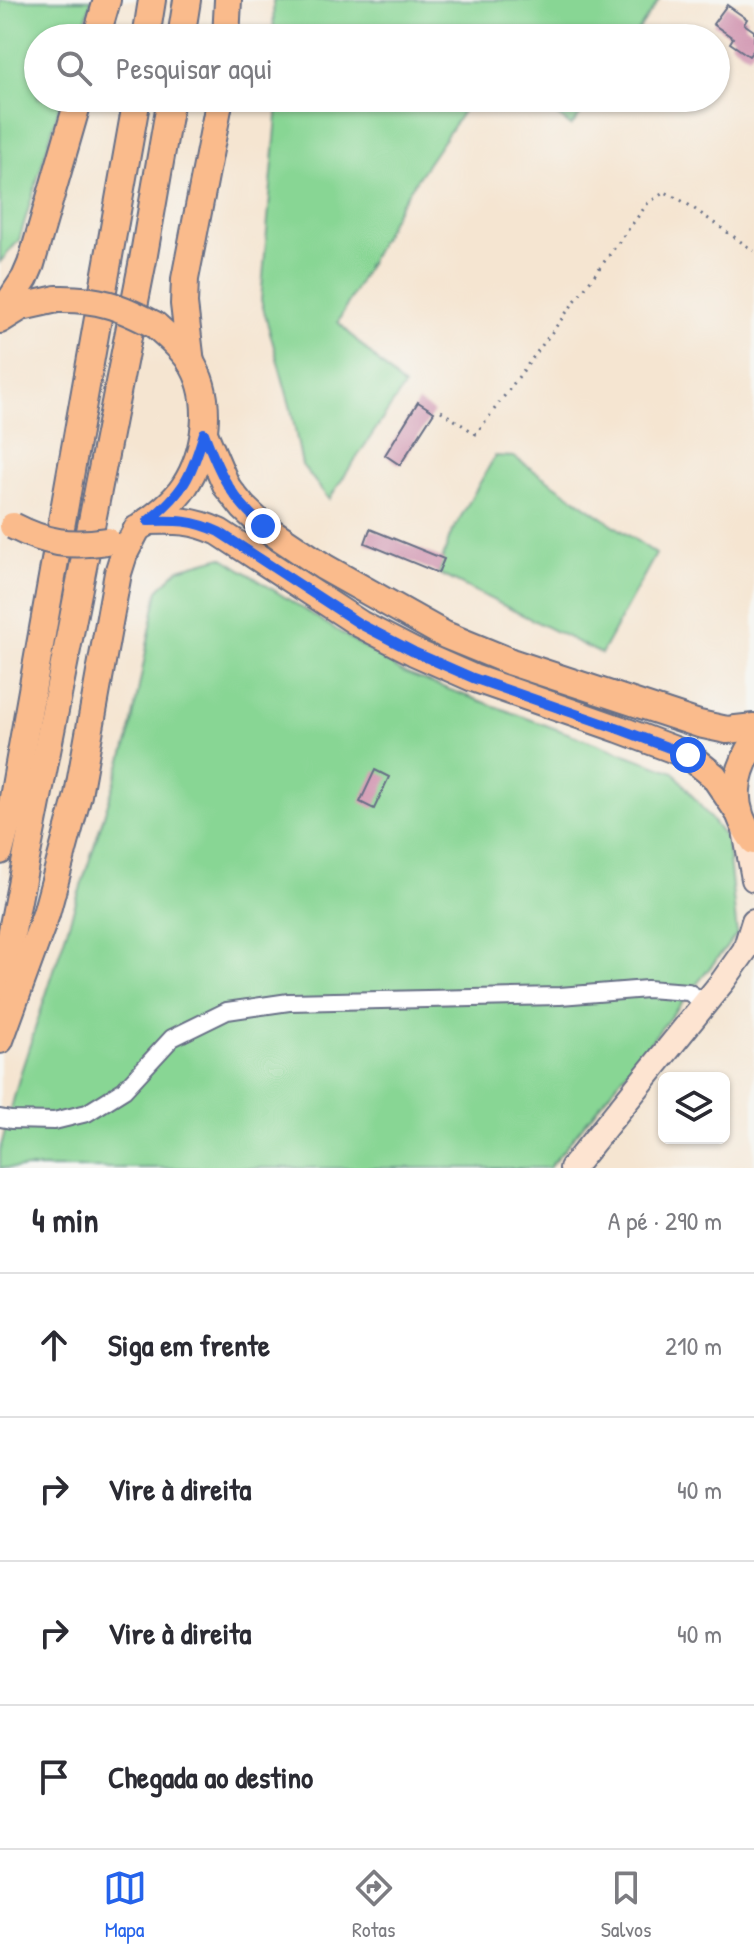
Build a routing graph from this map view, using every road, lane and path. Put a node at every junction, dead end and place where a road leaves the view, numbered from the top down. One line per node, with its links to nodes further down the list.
1 (107, 0): 5 (main road)
2 (152, 0): 6 (main road)
3 (187, 0): 7 (main road)
4 (228, 0): 8 (main road)
5 (100, 24)
6 (148, 24)
7 (183, 24)
8 (227, 24)
9 (75, 112): 14 (main road)
10 (135, 112): 23 (main road)
11 (169, 112): 26 (main road)
12 (217, 112): 15 (main road)
13 (754, 251): 16 (path)
14 (0, 318): 15 (main road, bridge)
15 (191, 363): 17 (main road)
16 (441, 411)
17 (204, 433): 19 (main road); 20 (main road)
18 (6, 522): 19 (main road, bridge)
19 (142, 525): 22 (main road); 28 (main road)
20 (754, 727)
21 (754, 743): 22 (main road)
22 (746, 828): 24 (street)
23 (0, 851)
24 (754, 879)
25 (754, 923): 27 (street)
26 (0, 992)
27 (706, 1003): 29 (street); 30 (street)
28 (0, 1040)
29 (5, 1119)
30 (572, 1168)

